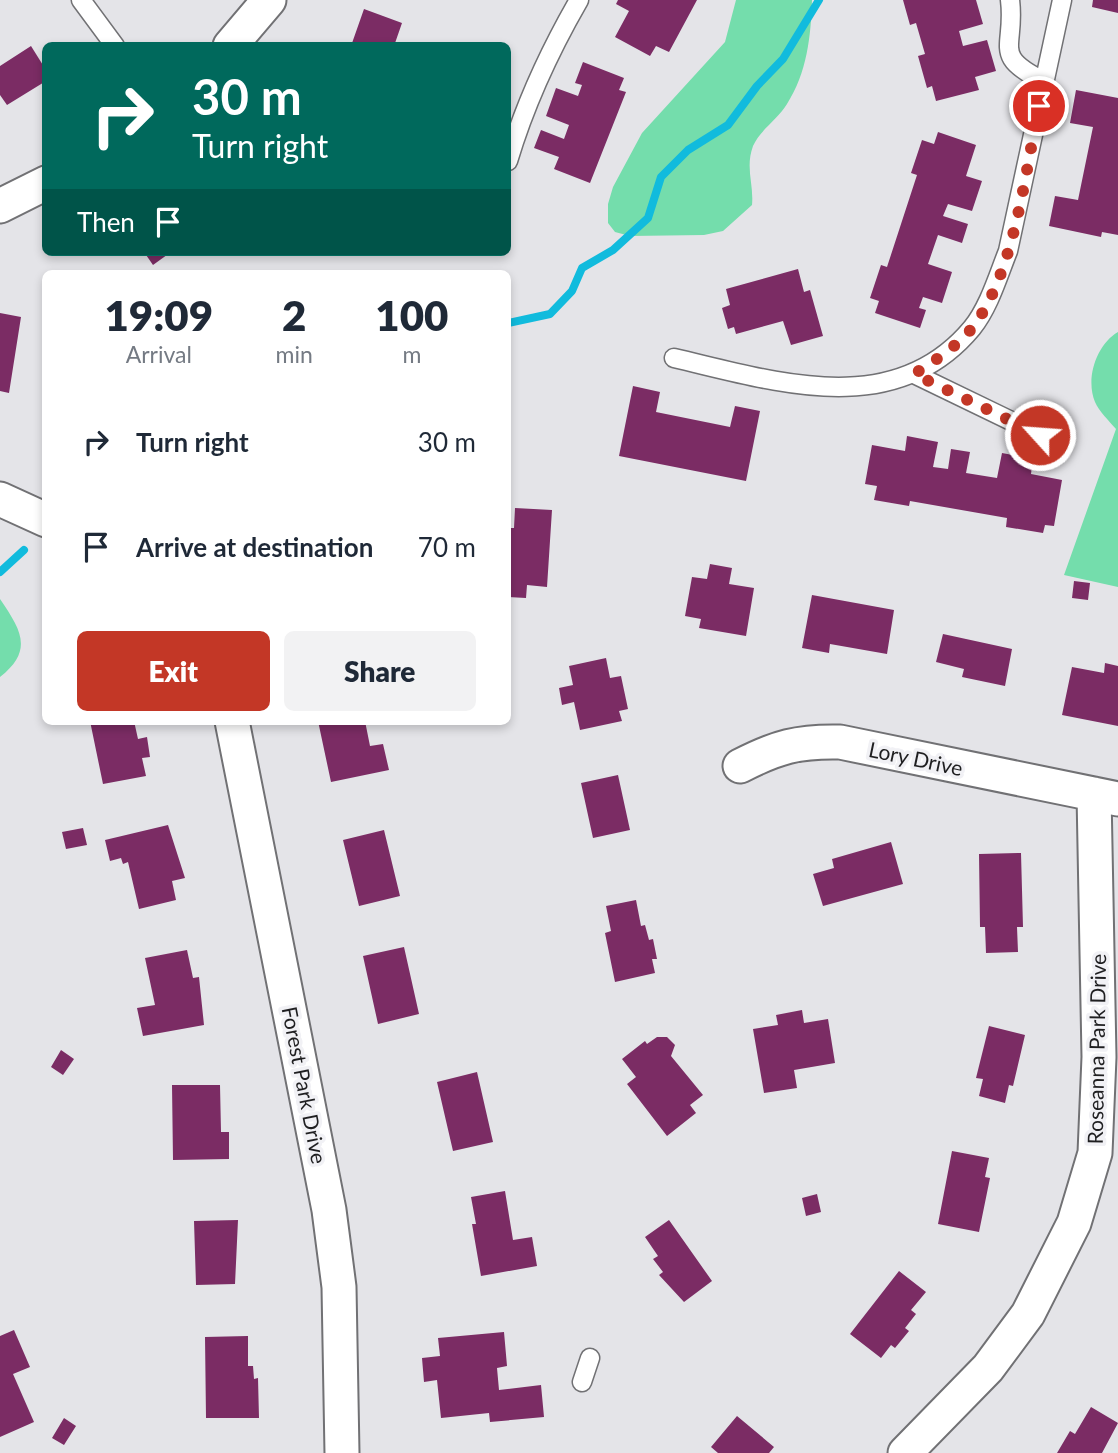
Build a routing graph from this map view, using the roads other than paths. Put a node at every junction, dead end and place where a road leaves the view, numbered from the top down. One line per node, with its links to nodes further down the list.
1 (80, 0): 6 (lane)
2 (269, 0): 7 (street)
3 (579, 0): 9 (lane)
4 (1010, 0): 8 (lane)
5 (1062, 0): 8 (lane)
6 (112, 42)
7 (233, 42)
8 (1045, 82): 13 (lane)
9 (511, 151)
10 (42, 185): 11 (street)
11 (0, 206)
12 (674, 358): 13 (lane)
13 (914, 374): 14 (lane)
14 (1040, 435)
15 (0, 499): 16 (street)
16 (42, 518)
17 (233, 725): 22 (street, Forest Park Drive)
18 (740, 766): 19 (street, Lory Drive)
19 (1106, 797): 23 (street, Roseanna Park Drive)
20 (590, 1358): 21 (lane)
21 (582, 1382)
22 (341, 1453)
23 (905, 1453)

